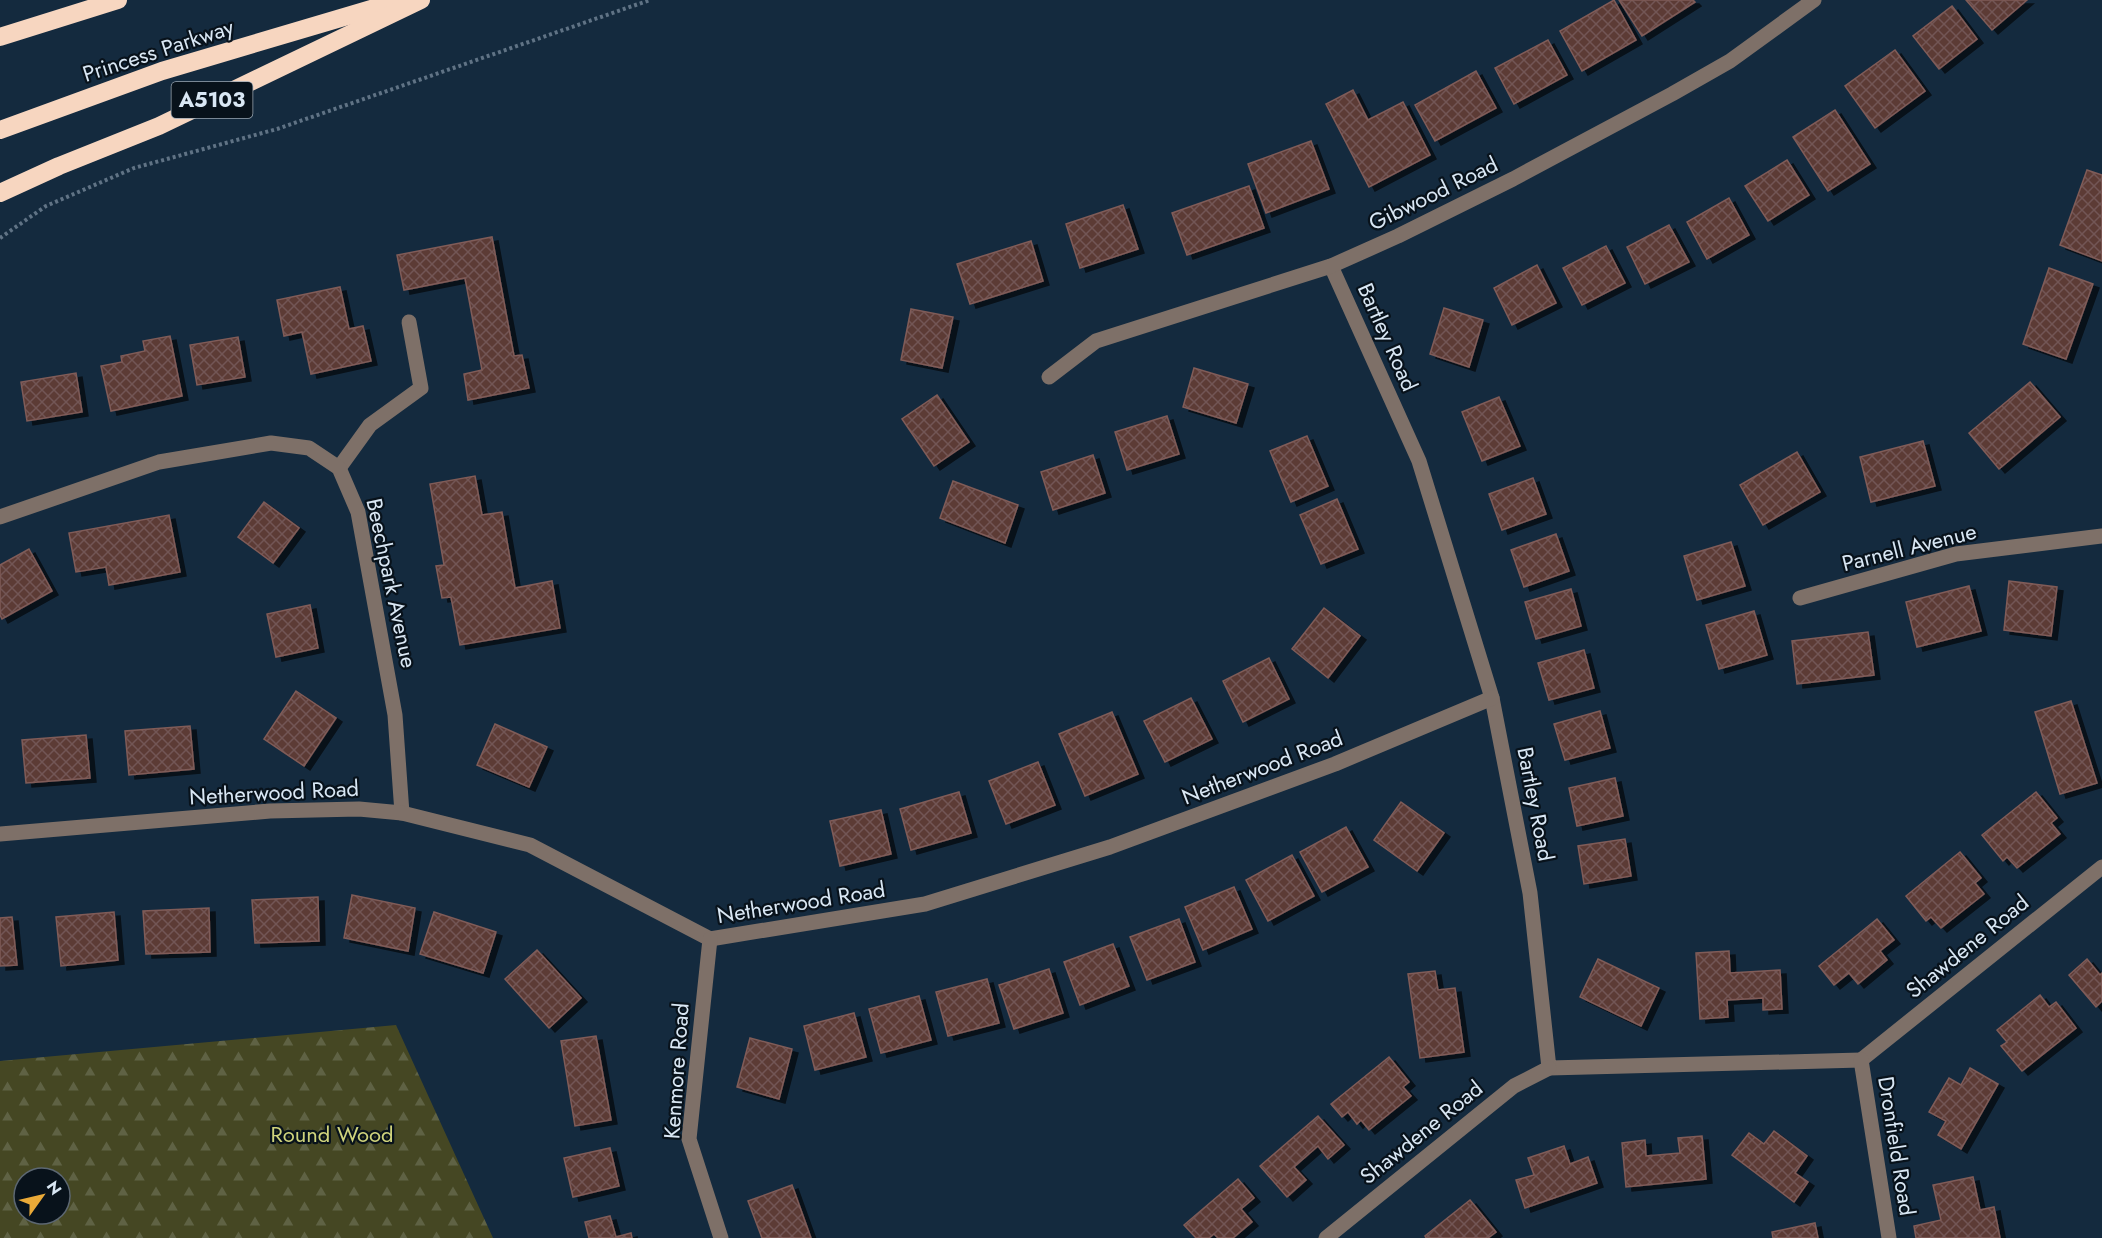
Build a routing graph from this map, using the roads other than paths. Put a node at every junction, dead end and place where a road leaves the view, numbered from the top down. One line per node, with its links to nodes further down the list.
1 (118, 0): 5 (highway)
2 (402, 0): 6 (highway, Princess Parkway)
3 (421, 0): 7 (highway, A5103)
4 (1814, 0): 8 (street, Gibwood Road)
5 (0, 37)
6 (0, 130)
7 (0, 193)
8 (1331, 266): 10 (street, Gibwood Road); 15 (street, Bartley Road)
9 (409, 322): 11 (street)
10 (1049, 377)
11 (339, 468): 12 (street); 16 (street, Beechpark Avenue)
12 (0, 517)
13 (2102, 536): 14 (street, Parnell Avenue)
14 (1800, 598)
15 (1492, 698): 19 (street, Netherwood Road); 21 (street, Bartley Road)
16 (402, 813): 17 (street, Netherwood Road); 19 (street, Netherwood Road)
17 (0, 834)
18 (2102, 867): 20 (street, Shawdene Road)
19 (710, 939): 22 (street, Kenmore Road)
20 (1861, 1060): 21 (street); 24 (street, Dronfield Road)
21 (1549, 1068): 23 (street, Shawdene Road)
22 (721, 1238)
23 (1326, 1238)
24 (1889, 1238)

